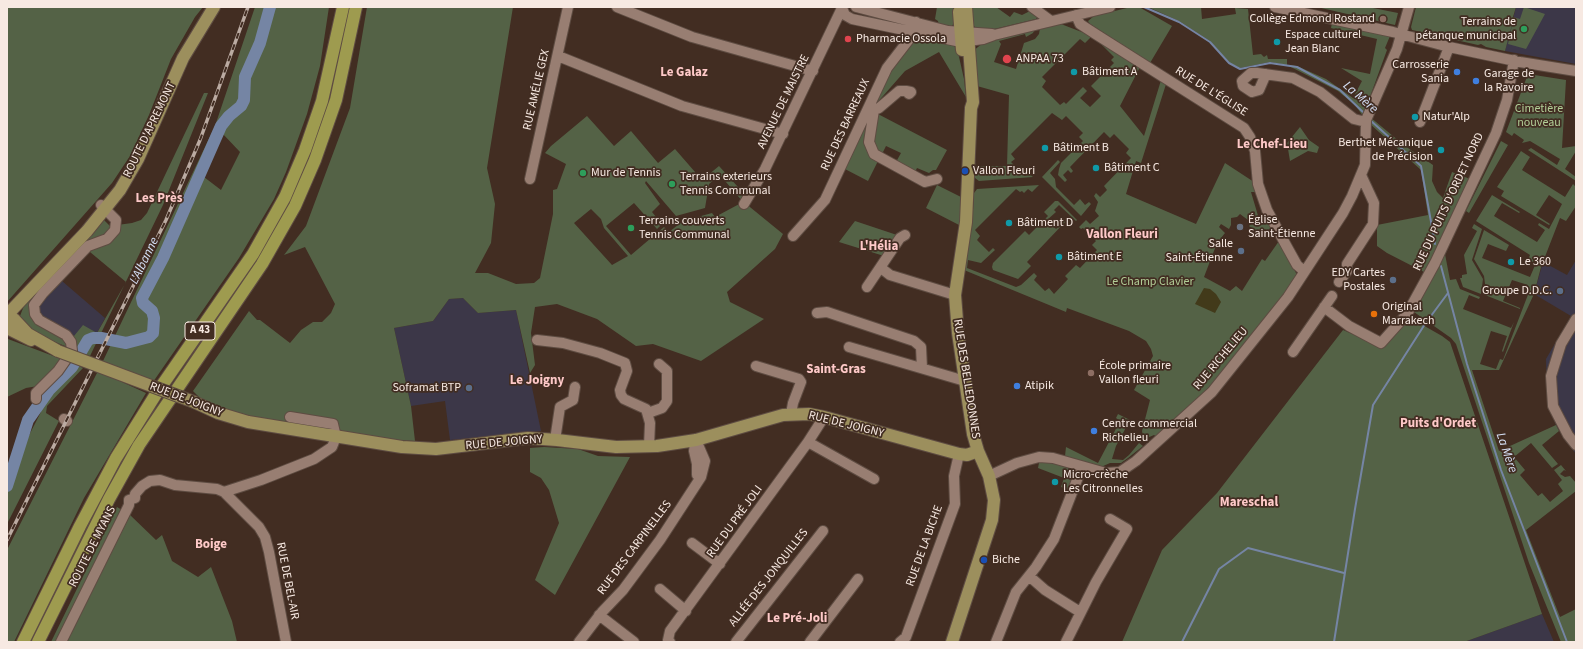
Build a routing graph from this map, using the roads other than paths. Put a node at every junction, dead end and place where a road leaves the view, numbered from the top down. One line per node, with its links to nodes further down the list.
1 (207, 7): 36 (main road, ROUTE D'APREMONT)
2 (214, 7): 36 (main road, ROUTE D'APREMONT)
3 (343, 7): 90 (highway, A 43)
4 (356, 7): 91 (highway, A 43)
5 (568, 7): 22 (street, RUE AMÉLIE GEX)
6 (617, 7): 25 (street)
7 (842, 7): 18 (street); 25 (street, AVENUE DE MAISTRE)
8 (856, 7): 17 (street)
9 (959, 7): 20 (main road, RUE DES BELLEDONNES)
10 (966, 7): 20 (main road, RUE DES BELLEDONNES)
11 (1032, 7): 16 (street)
12 (1110, 7): 15 (street)
13 (1275, 7): 19 (street)
14 (1409, 7): 19 (street)
15 (1076, 15): 16 (street); 40 (street, RUE DE L'ÉGLISE)
16 (1051, 21): 20 (street)
17 (916, 22): 18 (street, RUE DES BARREAUX); 20 (street)
18 (914, 33): 20 (street); 28 (street, RUE DES BARREAUX)
19 (1402, 34): 21 (street); 29 (street, RUE RICHELIEU)
20 (964, 36): 44 (main road, RUE DES BELLEDONNES)
21 (1449, 47): 23 (street); 30 (street)
22 (558, 56): 31 (street); 33 (street, RUE AMÉLIE GEX)
23 (1514, 60): 24 (street); 47 (street, RUE DU PUITS D'ORDET NORD)
24 (1576, 71)
25 (813, 72): 31 (street, AVENUE DE MAISTRE)
26 (1266, 74): 29 (street)
27 (906, 91): 28 (street)
28 (872, 109): 34 (street); 38 (street, RUE DES BARREAUX)
29 (1366, 121): 32 (street, RUE RICHELIEU)
30 (1420, 122)
31 (783, 134): 35 (street, AVENUE DE MAISTRE)
32 (1361, 175): 40 (street, RUE RICHELIEU); 41 (street)
33 (530, 179)
34 (937, 179)
35 (744, 204)
36 (103, 207): 43 (main road, ROUTE D'APREMONT); 46 (main road, ROUTE D'APREMONT); 63 (street)
37 (905, 235): 39 (street)
38 (793, 236)
39 (881, 268): 42 (street); 44 (street)
40 (1304, 271): 76 (street, RUE RICHELIEU)
41 (1339, 282)
42 (867, 287)
43 (28, 294): 49 (main road, ROUTE D'APREMONT); 52 (main road)
44 (955, 295): 61 (main road, RUE DES BELLEDONNES)
45 (1332, 296): 47 (street)
46 (7, 306)
47 (1324, 307): 57 (street)
48 (817, 313): 60 (street)
49 (7, 315)
50 (7, 319): 52 (main road, RUE DE JOIGNY)
51 (1576, 319): 72 (street)
52 (20, 323): 56 (main road, RUE DE JOIGNY)
53 (8, 330): 56 (main road, RUE DE JOIGNY)
54 (537, 340): 64 (street)
55 (849, 347): 60 (street)
56 (58, 351): 68 (main road, RUE DE JOIGNY, bridge)
57 (1293, 352)
58 (659, 364): 64 (street)
59 (756, 366): 65 (street)
60 (922, 368): 61 (street)
61 (965, 381): 74 (main road, RUE DES BELLEDONNES)
62 (575, 387): 69 (street)
63 (36, 399)
64 (648, 413): 73 (street)
65 (791, 414): 67 (main road, RUE DE JOIGNY); 70 (main road, RUE DE JOIGNY)
66 (290, 417): 68 (street)
67 (824, 417): 71 (street, RUE DU PRÉ JOLI); 75 (main road, RUE DE JOIGNY)
68 (336, 437): 69 (main road, RUE DE JOIGNY); 79 (street)
69 (555, 440): 73 (main road, RUE DE JOIGNY)
70 (696, 440): 73 (main road, RUE DE JOIGNY); 89 (street, RUE DES CARPINELLES)
71 (808, 442): 78 (street); 83 (street, RUE DU PRÉ JOLI)
72 (1576, 445)
73 (649, 446)
74 (978, 451): 75 (main road, RUE DE JOIGNY); 77 (main road, RUE DES BELLEDONNES)
75 (959, 454): 99 (street, RUE DE LA BICHE)
76 (1082, 467): 77 (street, RUE RICHELIEU); 84 (street)
77 (989, 476): 100 (main road, RUE DES BELLEDONNES)
78 (874, 479)
79 (224, 492): 92 (street, ROUTE DE MYANS); 93 (street, RUE DE BEL-AIR)
80 (1110, 519): 88 (street)
81 (823, 530): 97 (street, ALLÉE DES JONQUILLES)
82 (692, 543): 83 (street)
83 (720, 564): 87 (street, RUE DU PRÉ JOLI)
84 (1029, 576): 88 (street); 101 (street)
85 (858, 579): 98 (street)
86 (660, 590): 87 (street)
87 (686, 611): 96 (street, RUE DU PRÉ JOLI)
88 (1080, 612): 102 (street)
89 (599, 615): 94 (street, RUE DES CARPINELLES); 95 (street)
90 (23, 642)
91 (38, 642)
92 (61, 642)
93 (286, 642)
94 (579, 642)
95 (634, 642)
96 (670, 642)
97 (736, 642)
98 (810, 642)
99 (900, 642)
100 (952, 642)
101 (996, 642)
102 (1066, 642)

